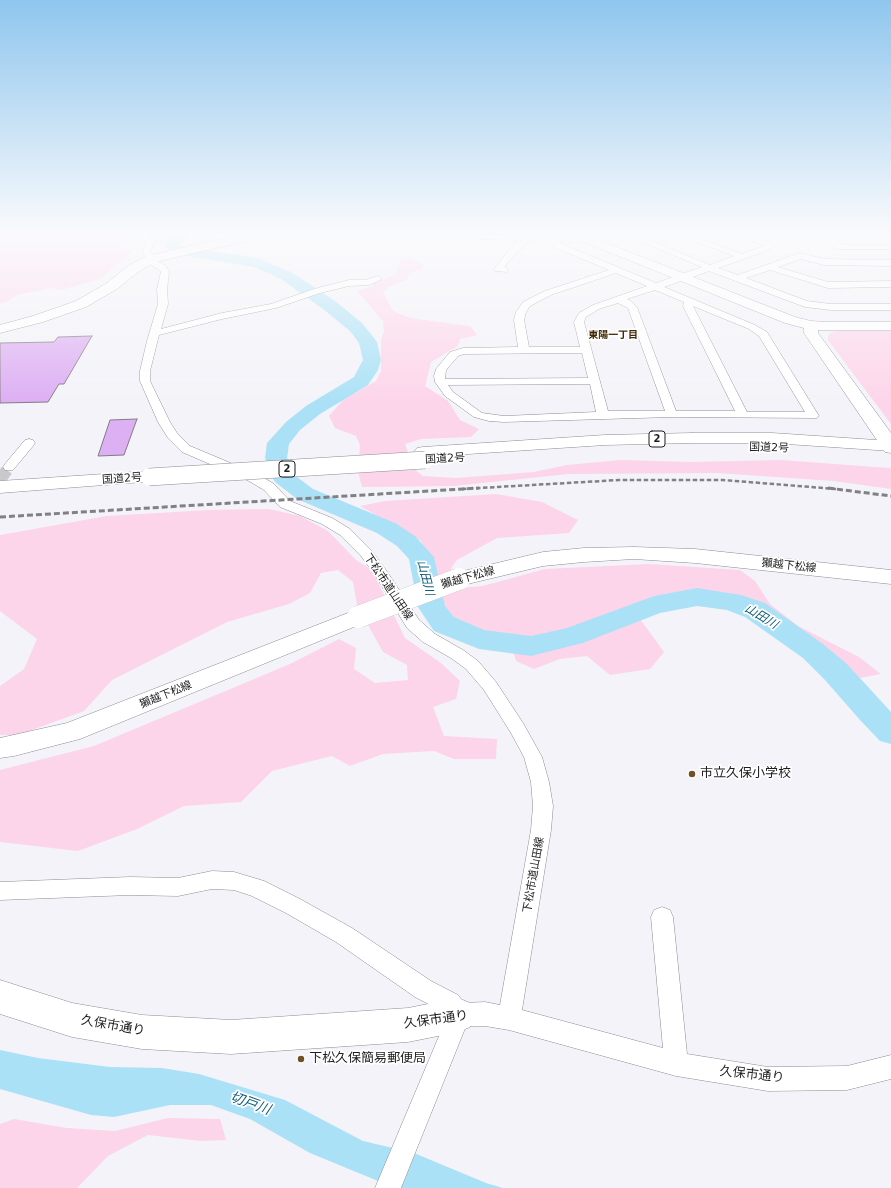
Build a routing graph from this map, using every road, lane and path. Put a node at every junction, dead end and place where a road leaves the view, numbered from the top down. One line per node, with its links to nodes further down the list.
1 (104, 290): 14 (main road)
2 (162, 290): 15 (street, 下松市道山田線)
3 (319, 290): 15 (street)
4 (556, 290): 16 (street)
5 (642, 290): 9 (street)
6 (665, 290): 10 (street)
7 (717, 290): 12 (main road)
8 (770, 290): 11 (street)
9 (617, 299): 17 (street); 21 (street)
10 (689, 301): 22 (street); 22 (street)
11 (891, 307)
12 (811, 325): 13 (main road); 24 (main road)
13 (891, 326)
14 (0, 329)
15 (155, 333): 34 (street, 下松市道山田線)
16 (524, 350): 17 (street); 19 (street)
17 (586, 350): 18 (street)
18 (594, 381): 19 (street); 20 (street)
19 (440, 382): 20 (street)
20 (603, 414): 21 (street)
21 (672, 414): 22 (street)
22 (742, 414)
23 (29, 443): 25 (street)
24 (891, 449): 26 (main road, 国道2号 / 2, bridge)
25 (4, 472): 26 (main road, 国道2号 / 2)
26 (149, 473): 27 (main road, 国道2号 / 2)
27 (0, 487)
28 (891, 577): 29 (main road, 獺越下松線, bridge)
29 (0, 748)
30 (0, 891): 33 (street)
31 (662, 918): 35 (street)
32 (0, 996): 33 (main road, 久保市通り)
33 (458, 1015): 34 (street, 久保市通り); 37 (street)
34 (509, 1018): 35 (street, 久保市通り)
35 (676, 1064): 36 (street, 久保市通り)
36 (891, 1067)
37 (388, 1188)

